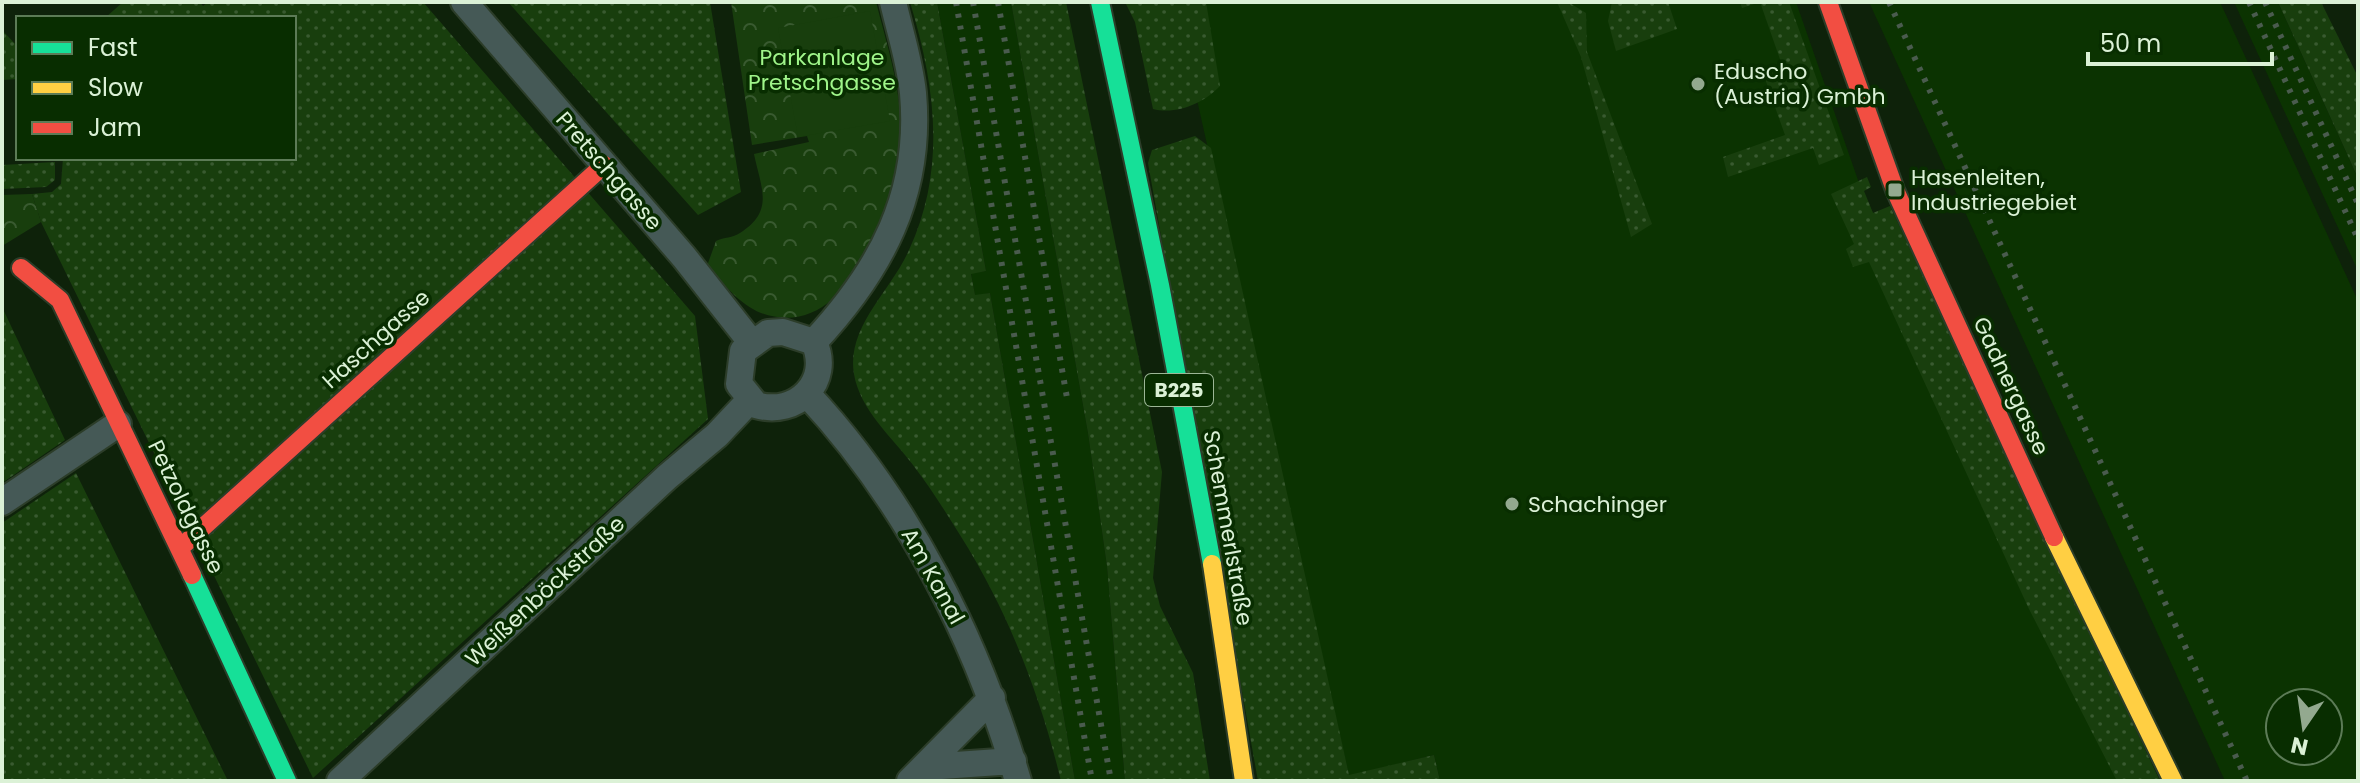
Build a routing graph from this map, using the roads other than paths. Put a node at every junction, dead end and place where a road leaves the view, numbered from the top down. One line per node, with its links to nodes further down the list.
1 (464, 2): 5 (street, Pretschgasse)
2 (893, 2): 8 (street)
3 (1100, 2): 19 (street, Schemmerlstraße / B225)
4 (1828, 2): 20 (street, Gadnergasse)
5 (604, 165): 7 (street, Pretschgasse); 13 (street, Haschgasse)
6 (21, 268): 11 (street, Petzoldgasse)
7 (751, 342): 8 (street); 10 (street)
8 (814, 342): 9 (street)
9 (807, 394): 10 (street); 14 (street, Am Kanal)
10 (749, 401): 18 (street, Weißenböckstraße)
11 (118, 424): 12 (street); 13 (street, Petzoldgasse)
12 (2, 502)
13 (180, 548): 17 (street, Petzoldgasse)
14 (992, 698): 15 (street, Am Kanal); 16 (street)
15 (1016, 771): 16 (street)
16 (918, 774)
17 (287, 781)
18 (340, 781)
19 (1244, 781)
20 (2173, 781)

